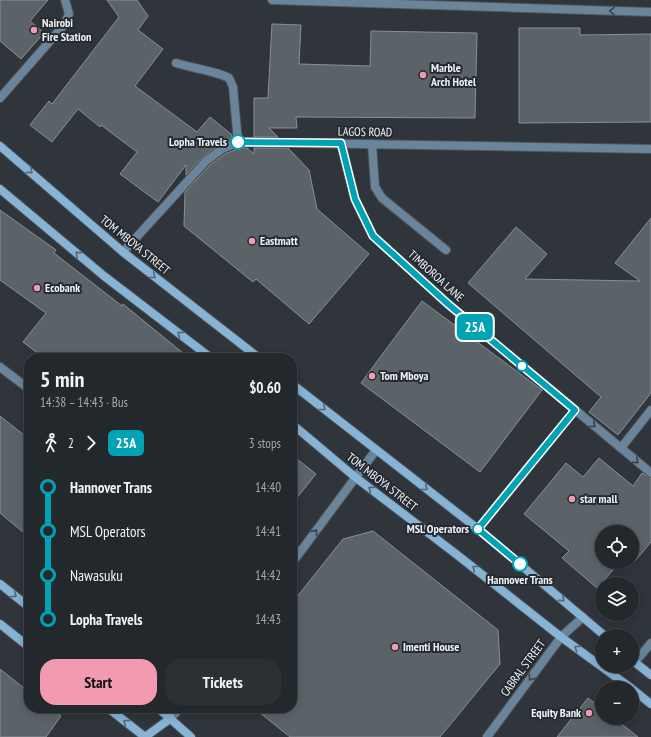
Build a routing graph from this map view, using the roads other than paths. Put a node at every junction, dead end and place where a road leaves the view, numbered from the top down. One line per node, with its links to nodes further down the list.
1 (65, 0): 5 (street)
2 (272, 0): 3 (street, one-way to 2)
3 (651, 12)
4 (176, 63): 6 (street)
5 (0, 98)
6 (238, 142): 7 (street, LAGOS ROAD); 13 (street, LAGOS ROAD)
7 (341, 143): 8 (street, LAGOS ROAD); 19 (street, TIMBOROA LANE)
8 (372, 144): 10 (street, LAGOS ROAD); 12 (street)
9 (0, 146): 13 (main road, TOM MBOYA STREET, one-way to 13)
10 (651, 149)
11 (0, 189): 14 (main road, one-way to 11)
12 (446, 250)
13 (123, 252): 15 (main road, TOM MBOYA STREET, one-way to 15)
14 (204, 353)
15 (252, 353)
16 (0, 367): 17 (street)
17 (24, 385)
18 (297, 388): 23 (main road, TOM MBOYA STREET, one-way to 23)
19 (575, 410): 22 (street, TIMBOROA LANE, one-way to 22); 26 (street)
20 (651, 410): 22 (street)
21 (297, 428): 25 (main road, TOM MBOYA STREET)
22 (621, 448): 24 (street, TIMBOROA LANE, one-way to 24)
23 (376, 450): 25 (street); 26 (main road, TOM MBOYA STREET, one-way to 26)
24 (651, 473)
25 (355, 477): 27 (street, one-way to 25); 33 (main road, TOM MBOYA STREET, one-way to 25)
26 (478, 529): 30 (main road, TOM MBOYA STREET, one-way to 30)
27 (297, 556)
28 (0, 584): 29 (main road, one-way to 29)
29 (24, 603)
30 (583, 617): 32 (main road, TOM MBOYA STREET); 33 (street, CABRAL STREET)
31 (0, 624): 34 (main road)
32 (597, 629)
33 (561, 637): 39 (main road, TOM MBOYA STREET, one-way to 33); 48 (street, CABRAL STREET, one-way to 48)
34 (24, 642)
35 (651, 643): 36 (street)
36 (639, 655)
37 (639, 666): 38 (main road)
38 (651, 675)
39 (622, 681)
40 (639, 694): 41 (main road, TOM MBOYA STREET)
41 (651, 704)
42 (114, 713): 46 (main road, one-way to 42)
43 (164, 713): 45 (main road)
44 (176, 713): 45 (street)
45 (171, 718): 46 (main road); 47 (main road)
46 (145, 737)
47 (191, 737)
48 (488, 737)

